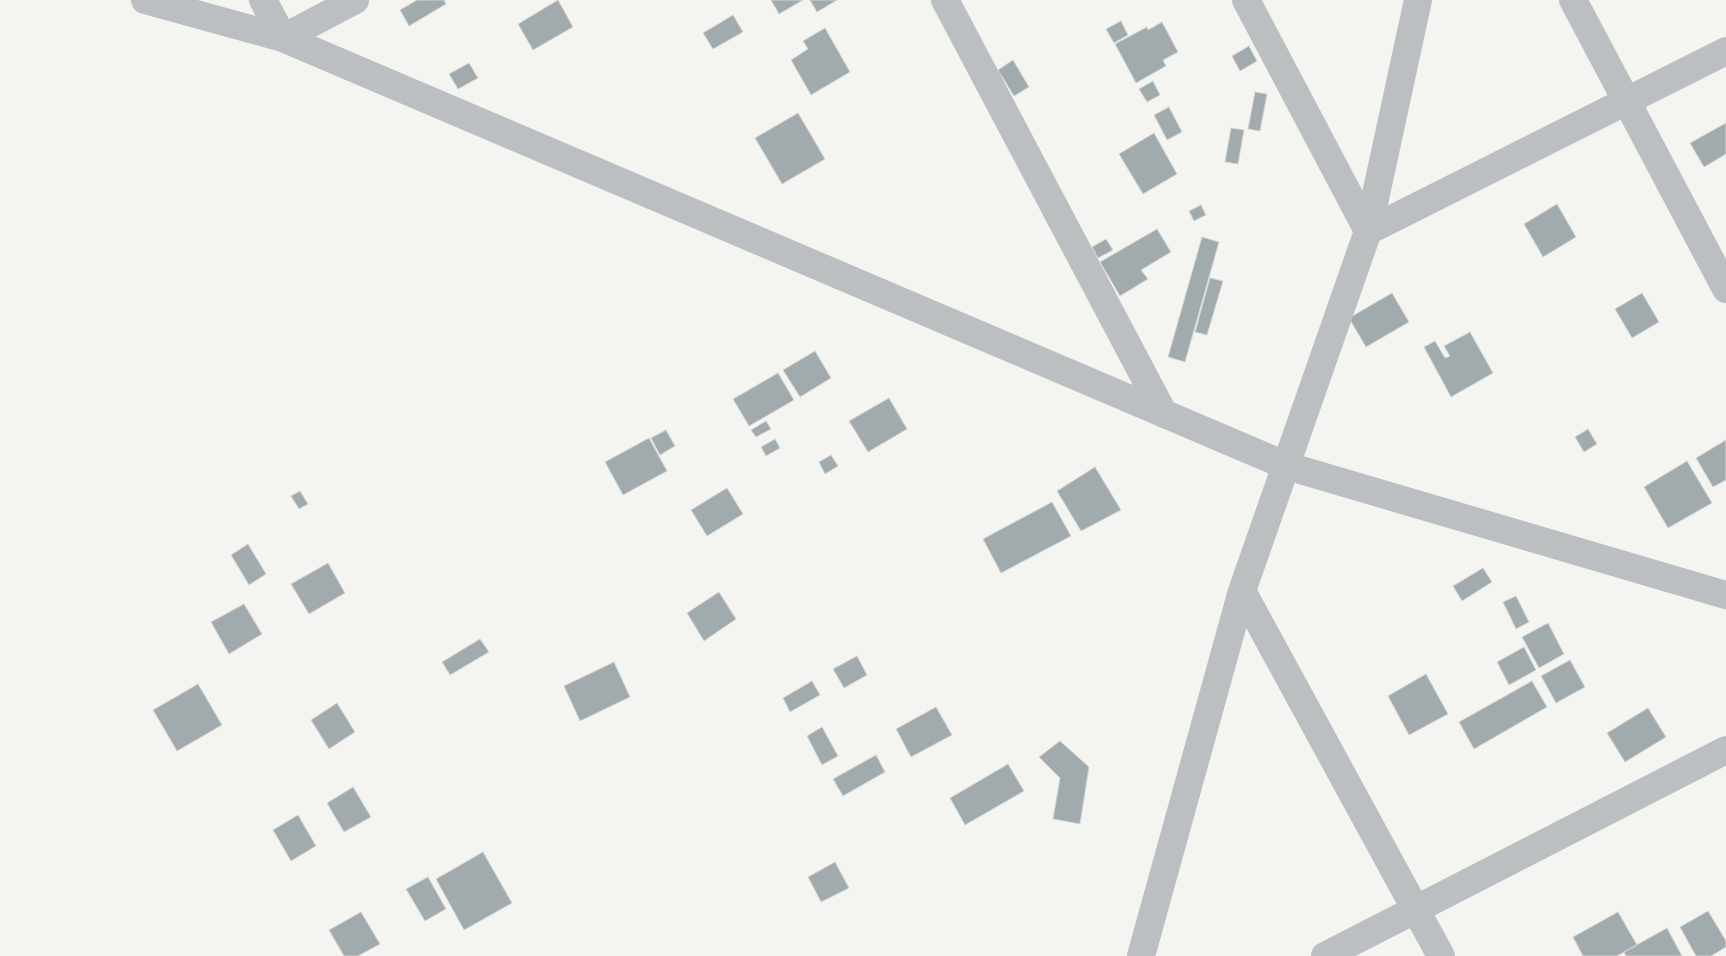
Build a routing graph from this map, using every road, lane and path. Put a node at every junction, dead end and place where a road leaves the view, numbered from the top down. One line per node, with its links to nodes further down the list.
1 (145, 0): 8 (street)
2 (263, 0): 8 (street)
3 (355, 0): 8 (street)
4 (945, 0): 13 (street)
5 (1246, 0): 11 (street)
6 (1418, 0): 11 (street)
7 (1573, 0): 10 (street)
8 (283, 38): 13 (street)
9 (1726, 51): 10 (street)
10 (1627, 102): 11 (street); 12 (street)
11 (1368, 231): 14 (street)
12 (1726, 289)
13 (1164, 414): 14 (street)
14 (1287, 466): 15 (street); 16 (street)
15 (1242, 591): 18 (street); 19 (street)
16 (1726, 595)
17 (1726, 750): 18 (street)
18 (1416, 909): 21 (street); 22 (street)
19 (1144, 944): 20 (street)
20 (1123, 956)
21 (1325, 956)
22 (1441, 956)

